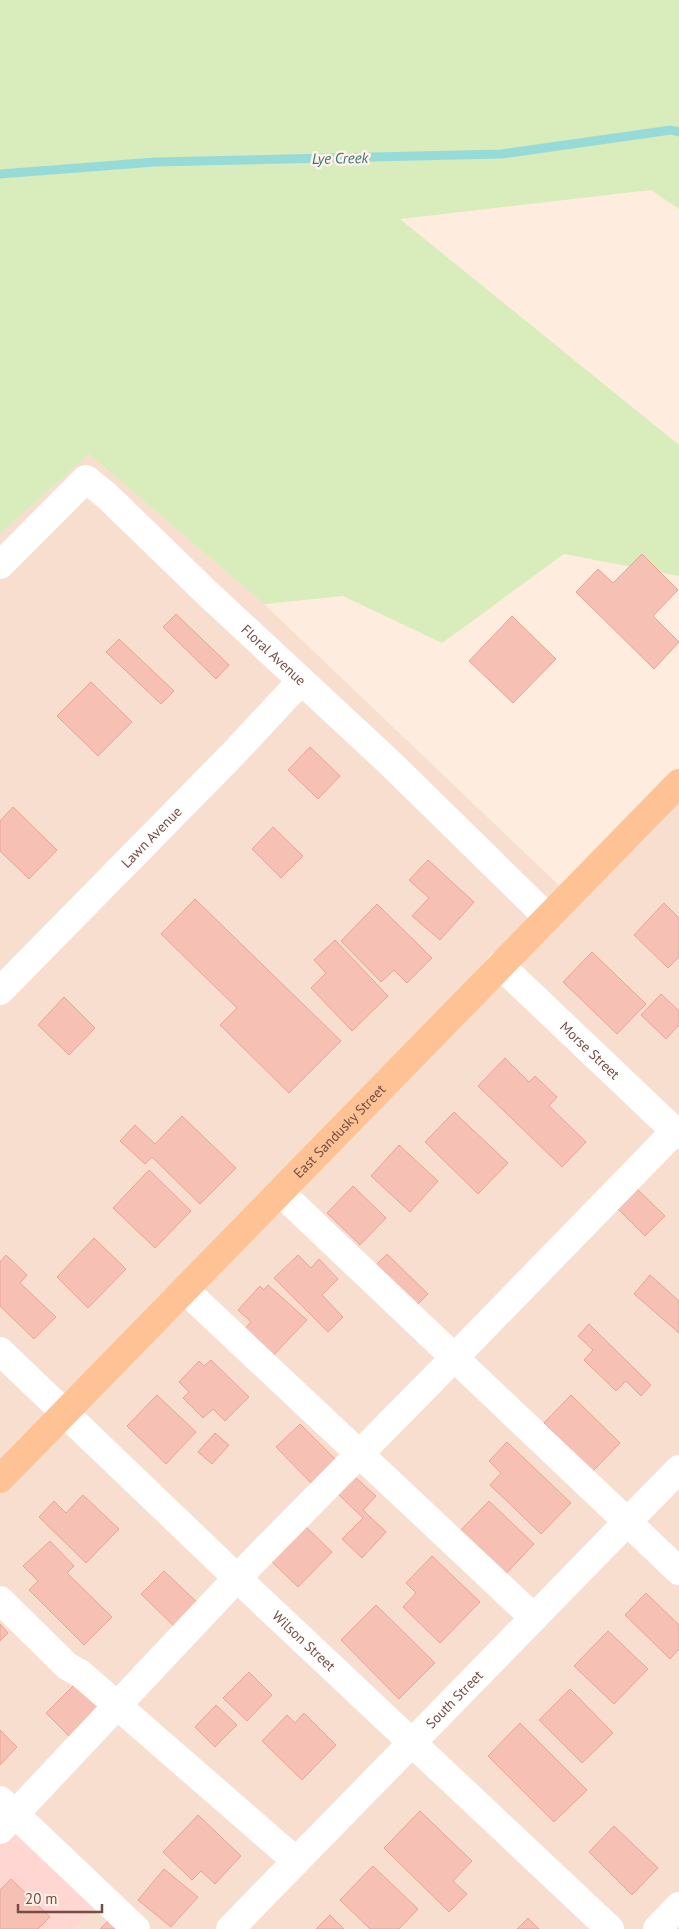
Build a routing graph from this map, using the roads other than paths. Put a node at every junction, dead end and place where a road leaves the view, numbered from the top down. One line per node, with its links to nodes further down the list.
1 (0, 565): 2 (street, Floral Avenue)
2 (301, 680): 4 (street, Floral Avenue); 6 (street, Lawn Avenue)
3 (679, 783): 4 (main road, East Sandusky Street)
4 (547, 917): 5 (main road, East Sandusky Street)
5 (500, 966): 7 (street, Morse Street); 8 (main road, East Sandusky Street)
6 (0, 991)
7 (677, 1133): 11 (street)
8 (280, 1192): 9 (main road, East Sandusky Street); 11 (street)
9 (184, 1290): 12 (main road, East Sandusky Street); 13 (street)
10 (0, 1351): 12 (street, Wilson Street)
11 (455, 1358): 13 (street); 16 (street)
12 (65, 1413): 15 (main road, East Sandusky Street); 18 (street, Wilson Street)
13 (358, 1455): 18 (street); 20 (street)
14 (679, 1469): 16 (street, South Street)
15 (0, 1479)
16 (628, 1521): 17 (street); 20 (street, South Street)
17 (679, 1571)
18 (237, 1578): 21 (street); 22 (street, Wilson Street)
19 (0, 1600): 21 (street)
20 (534, 1618): 22 (street, South Street)
21 (117, 1706): 23 (street); 24 (street)
22 (412, 1742): 24 (street, South Street); 28 (street, Wilson Street)
23 (5, 1815): 27 (street)
24 (296, 1861): 26 (street, South Street)
25 (679, 1906): 29 (street)
26 (240, 1926)
27 (136, 1929)
28 (610, 1929)
29 (657, 1929)

